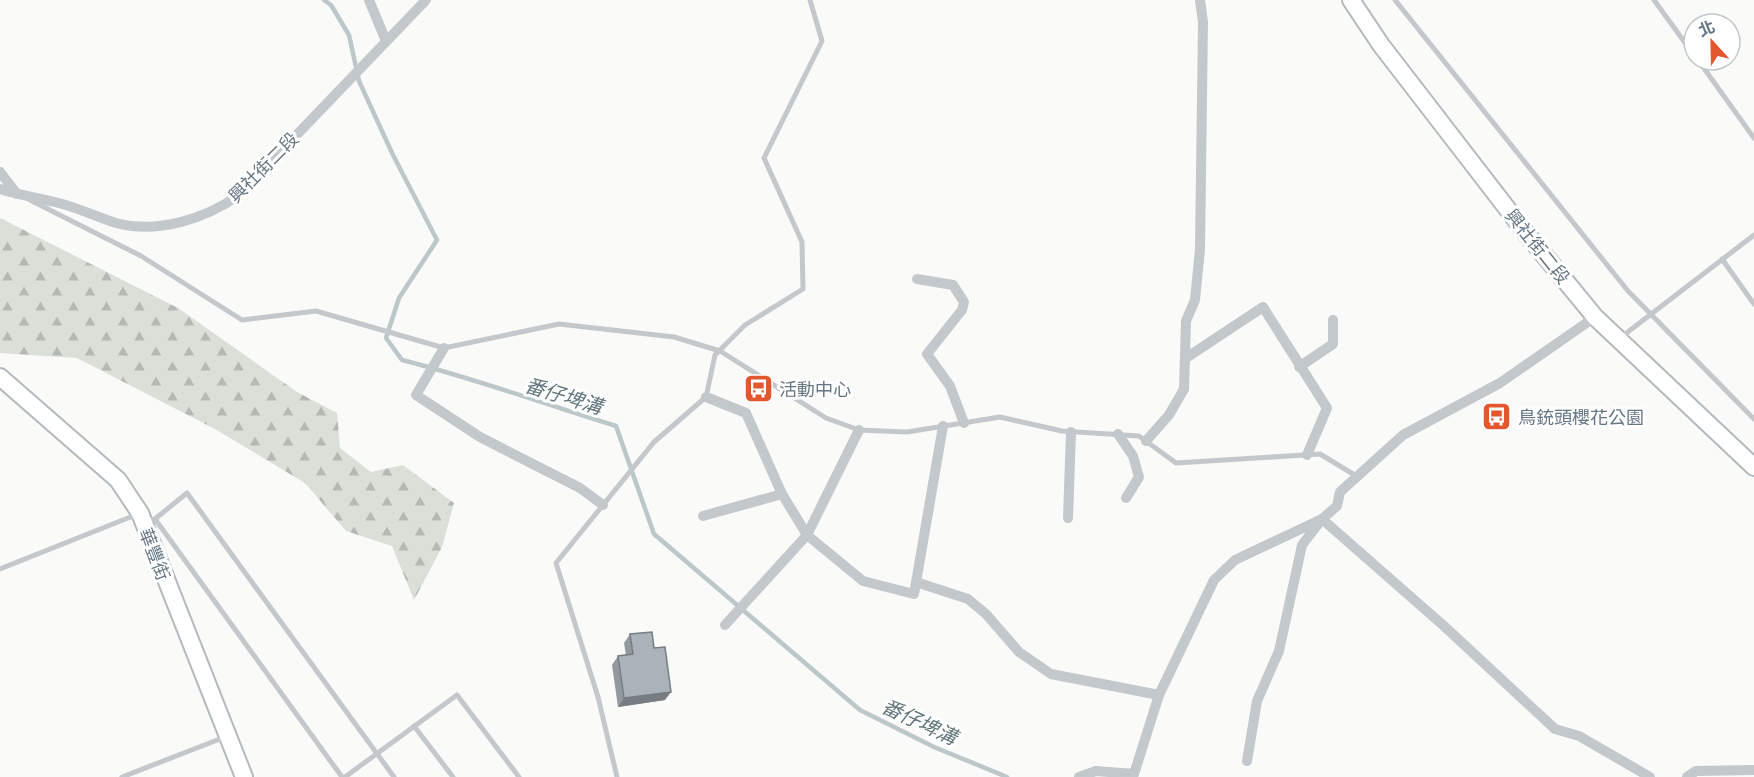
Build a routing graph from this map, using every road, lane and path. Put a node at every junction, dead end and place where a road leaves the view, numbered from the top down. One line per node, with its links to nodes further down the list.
1 (369, 0): 9 (street)
2 (426, 0): 9 (street, 興社街二段)
3 (810, 0): 24 (lane)
4 (1200, 0): 25 (street)
5 (1351, 0): 20 (street, 興社街二段)
6 (1395, 0): 19 (lane)
7 (1654, 0): 8 (lane)
8 (1682, 38)
9 (386, 42): 14 (street, 興社街二段)
10 (1707, 72): 11 (lane)
11 (1754, 138)
12 (0, 172): 14 (street)
13 (0, 189): 14 (street, 興社街二段)
14 (17, 194): 23 (lane)
15 (1754, 235): 16 (lane)
16 (1722, 259): 18 (lane); 19 (lane)
17 (917, 279): 30 (street)
18 (1754, 304)
19 (1649, 315): 22 (lane); 29 (lane)
20 (1595, 317): 22 (street, 興社街二段); 38 (street)
21 (1333, 320): 26 (street)
22 (1618, 339): 37 (street, 興社街二段)
23 (444, 348): 24 (lane); 41 (street)
24 (720, 351): 28 (lane); 32 (lane)
25 (1186, 358): 26 (street); 35 (street)
26 (1299, 367): 36 (street)
27 (0, 378): 43 (street, 華豐街)
28 (706, 397): 39 (street); 41 (lane)
29 (1754, 419)
30 (964, 423): 31 (lane); 33 (lane)
31 (943, 426): 32 (lane); 48 (street)
32 (859, 430): 46 (street)
33 (1071, 432): 34 (lane); 44 (street)
34 (1118, 434): 35 (lane); 40 (street)
35 (1146, 441): 36 (lane)
36 (1307, 455): 38 (lane)
37 (1754, 467)
38 (1358, 477): 45 (street)
39 (782, 494): 42 (street); 46 (street)
40 (1126, 498)
41 (603, 505): 62 (lane)
42 (703, 516)
43 (146, 518): 47 (lane); 52 (street, 華豐街); 53 (lane); 58 (lane)
44 (1068, 518)
45 (1322, 519): 50 (street); 54 (street); 64 (street)
46 (807, 535): 48 (street); 49 (street)
47 (0, 569)
48 (916, 582): 50 (street)
49 (725, 625)
50 (1159, 695): 63 (street)
51 (414, 726): 53 (lane); 60 (lane); 61 (lane)
52 (227, 736): 56 (lane); 57 (street, 華豐街)
53 (376, 754): 58 (lane); 59 (lane)
54 (1247, 761)
55 (1754, 770): 65 (street)
56 (122, 777)
57 (244, 777)
58 (344, 777)
59 (394, 777)
60 (453, 777)
61 (519, 777)
62 (617, 777)
63 (1079, 777)
64 (1650, 777)
65 (1687, 777)

